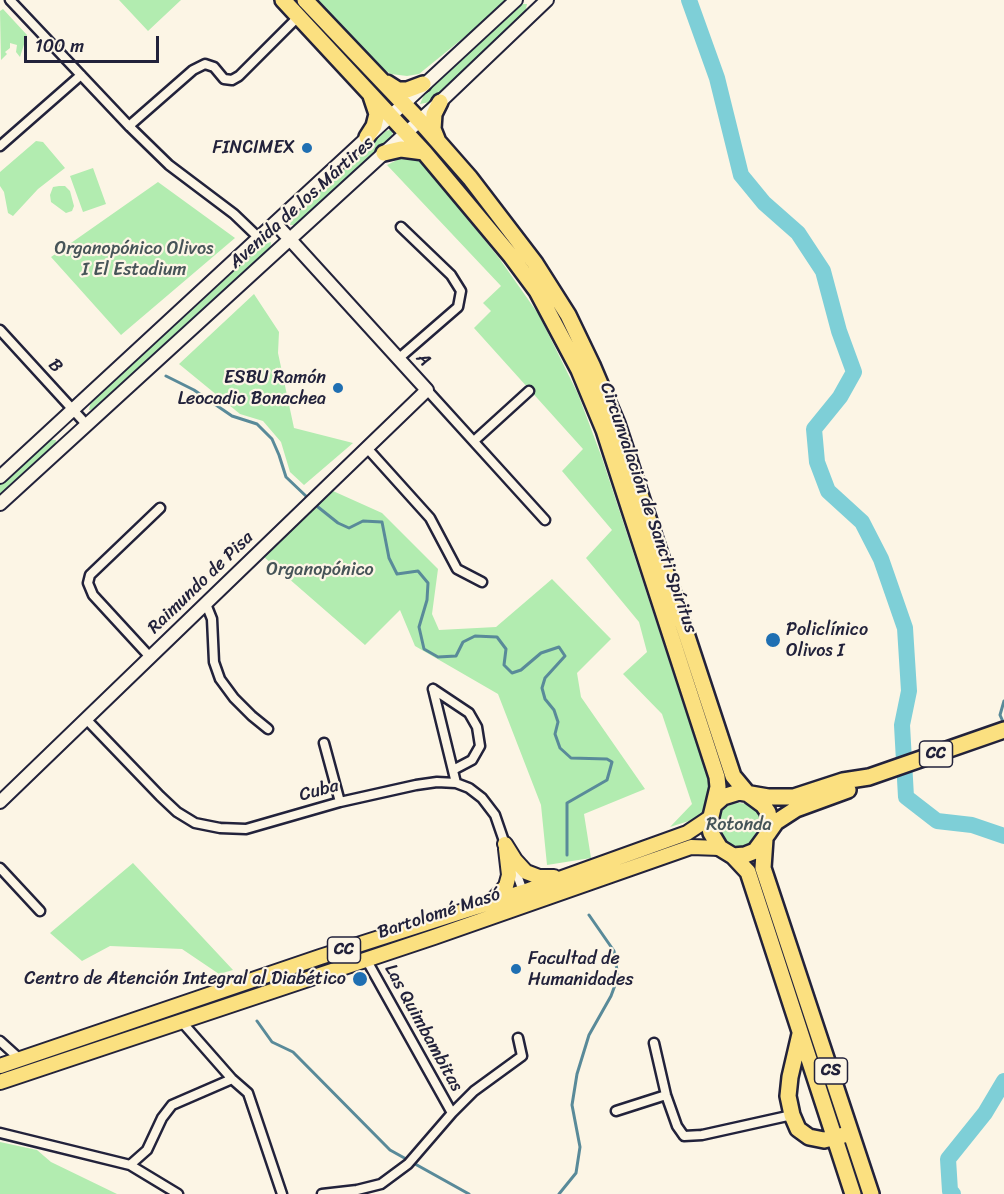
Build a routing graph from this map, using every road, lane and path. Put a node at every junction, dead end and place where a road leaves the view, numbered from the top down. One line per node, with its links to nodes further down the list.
1 (10, 0): 7 (street)
2 (284, 0): 6 (highway, Circunvalación de Sancti Spíritus)
3 (306, 0): 8 (highway, Circunvalación de Sancti Spíritus)
4 (516, 0): 9 (street, Avenida de los Mártires)
5 (546, 0): 11 (street, Avenida de los Mártires)
6 (299, 16): 10 (highway, Circunvalación de Sancti Spíritus); 15 (street)
7 (81, 75): 15 (street); 19 (street)
8 (380, 79): 9 (highway); 12 (highway, Circunvalación de Sancti Spíritus)
9 (423, 84): 12 (street, Avenida de los Mártires)
10 (368, 91): 13 (highway, Circunvalación de Sancti Spíritus); 17 (highway)
11 (440, 102): 14 (street, Avenida de los Mártires); 18 (highway)
12 (403, 103): 13 (street, Avenida de los Mártires); 14 (highway, Circunvalación de Sancti Spíritus)
13 (390, 115): 16 (highway, Circunvalación de Sancti Spíritus); 17 (street, Avenida de los Mártires)
14 (420, 121): 16 (street, Avenida de los Mártires); 18 (highway, Circunvalación de Sancti Spíritus)
15 (129, 126): 24 (street)
16 (407, 132): 20 (highway, Circunvalación de Sancti Spíritus); 21 (street, Avenida de los Mártires)
17 (367, 137): 22 (street, Avenida de los Mártires)
18 (437, 139): 50 (highway, Circunvalación de Sancti Spíritus)
19 (0, 146)
20 (424, 152): 21 (highway); 53 (highway, Circunvalación de Sancti Spíritus)
21 (384, 153): 25 (street, Avenida de los Mártires)
22 (275, 223): 24 (street, Avenida de los Mártires); 25 (street, A)
23 (401, 227): 27 (street)
24 (259, 238): 30 (street, Avenida de los Mártires)
25 (290, 239): 27 (street, A); 31 (street, Avenida de los Mártires)
26 (0, 330): 30 (street, B)
27 (398, 359): 28 (street, A)
28 (427, 390): 34 (street, A); 35 (street, Raimundo de Pisa)
29 (529, 391): 34 (street)
30 (73, 410): 31 (street, B); 32 (street, Avenida de los Mártires)
31 (86, 424): 33 (street, Avenida de los Mártires)
32 (55, 426): 33 (street); 36 (street, Avenida de los Mártires)
33 (69, 440): 37 (street, Avenida de los Mártires)
34 (474, 441): 39 (street, A)
35 (367, 448): 40 (street); 41 (street, Raimundo de Pisa)
36 (0, 477)
37 (0, 504)
38 (160, 508): 42 (street)
39 (545, 520)
40 (482, 582)
41 (206, 604): 42 (street, Raimundo de Pisa); 44 (street)
42 (150, 657): 43 (street, Raimundo de Pisa)
43 (86, 719): 51 (street, Raimundo de Pisa); 52 (street, Cuba)
44 (268, 729)
45 (1004, 730): 48 (highway, CC)
46 (324, 744): 52 (street)
47 (453, 770): 47 (street); 49 (street)
48 (869, 777): 50 (highway, CC); 54 (highway, CC)
49 (456, 783): 52 (street, Cuba); 55 (street)
50 (748, 794): 53 (highway, CC); 54 (highway)
51 (0, 802)
52 (340, 802)
53 (713, 810): 56 (highway); 58 (main road, Bartolomé Masó / CC)
54 (767, 836): 56 (highway, CC); 62 (highway, CS)
55 (506, 844): 58 (main road); 59 (street); 60 (main road)
56 (726, 852): 59 (main road, Bartolomé Masó / CC); 64 (highway, CS)
57 (0, 868): 61 (street)
58 (571, 874): 59 (main road, Bartolomé Masó / CC)
59 (526, 898): 60 (main road, Bartolomé Masó / CC); 63 (main road, Bartolomé Masó / CC)
60 (490, 903): 70 (main road, Bartolomé Masó / CC)
61 (40, 911)
62 (790, 947): 64 (highway); 78 (highway, CS)
63 (366, 959): 65 (main road, Bartolomé Masó / CC); 76 (street, Las Quimbambitas)
64 (777, 959): 66 (highway, CS)
65 (181, 1021): 72 (street); 73 (main road, Bartolomé Masó / CC)
66 (800, 1032): 77 (highway); 80 (highway, CS)
67 (518, 1038): 76 (street)
68 (2, 1043): 70 (street); 71 (street)
69 (654, 1043): 74 (street)
70 (21, 1060): 71 (main road, Bartolomé Masó / CC)
71 (1, 1066): 73 (main road)
72 (232, 1079): 81 (street); 84 (street)
73 (1, 1082)
74 (666, 1095): 75 (street); 77 (street)
75 (616, 1111)
76 (452, 1113): 82 (street)
77 (792, 1116): 80 (highway)
78 (851, 1132): 80 (highway); 87 (highway, CS)
79 (0, 1133): 81 (street)
80 (835, 1138): 86 (highway, CS)
81 (130, 1165): 83 (street)
82 (339, 1193): 85 (street)
83 (178, 1194)
84 (282, 1194)
85 (322, 1194)
86 (854, 1194)
87 (871, 1194)

